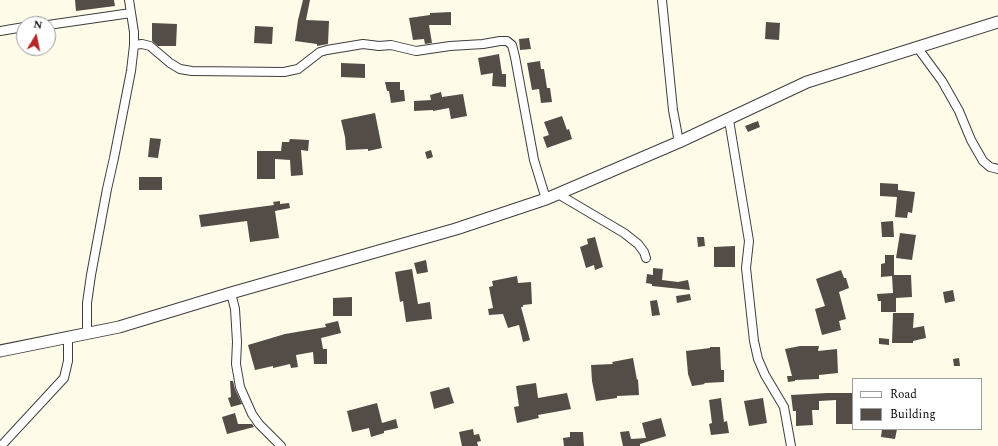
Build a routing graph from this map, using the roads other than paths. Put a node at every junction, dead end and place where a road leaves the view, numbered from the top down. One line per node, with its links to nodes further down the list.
1 (129, 0): 3 (street)
2 (662, 0): 11 (street)
3 (131, 13): 5 (street); 8 (street)
4 (998, 22): 9 (street)
5 (56, 24)
6 (16, 28): 7 (street)
7 (0, 31)
8 (134, 45): 14 (street); 17 (street)
9 (917, 47): 10 (street); 12 (street)
10 (729, 120): 11 (street); 22 (street)
11 (679, 142): 13 (street)
12 (998, 169)
13 (558, 194): 14 (street); 15 (street)
14 (546, 199): 16 (street)
15 (646, 258)
16 (231, 293): 17 (street); 21 (street)
17 (88, 334): 18 (street)
18 (68, 338): 19 (street); 20 (street)
19 (0, 351)
20 (1, 446)
21 (281, 446)
22 (791, 446)

